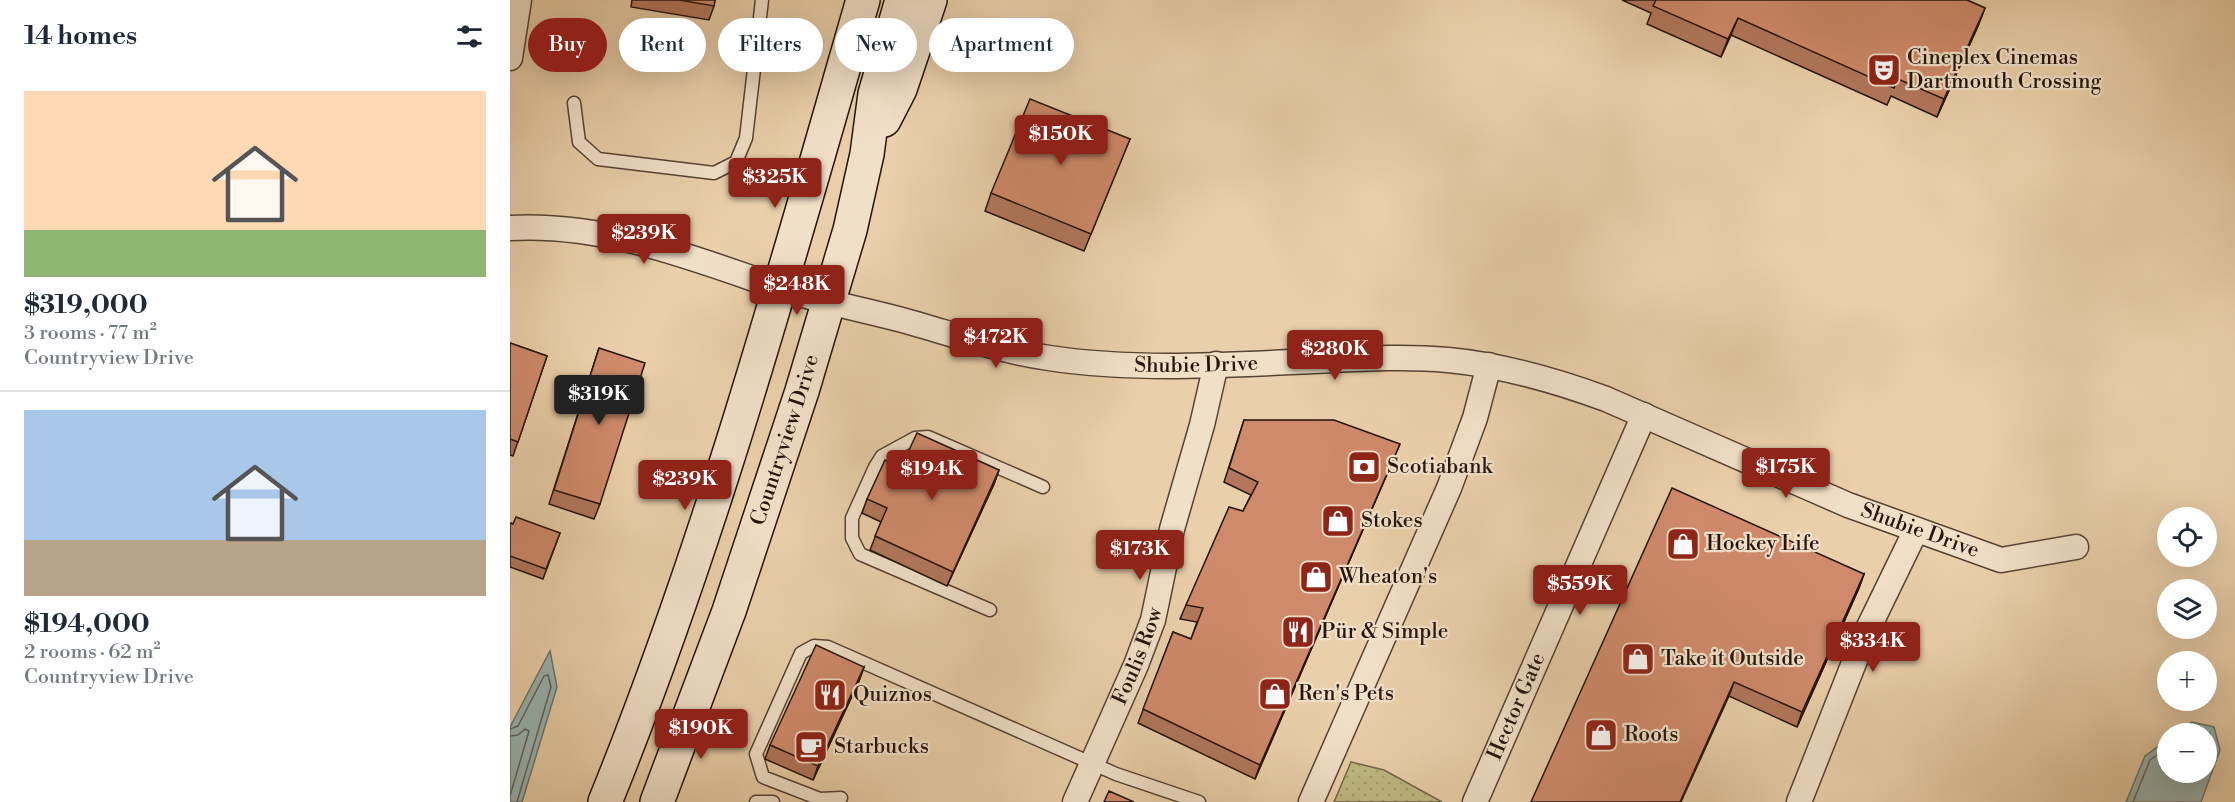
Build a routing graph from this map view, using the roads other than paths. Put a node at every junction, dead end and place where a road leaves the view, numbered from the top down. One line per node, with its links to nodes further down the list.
1 (519, 0): 6 (street)
2 (762, 0): 7 (lane)
3 (863, 0): 10 (street)
4 (902, 0): 8 (street, Countryview Drive)
5 (930, 0): 8 (street)
6 (510, 58)
7 (574, 103)
8 (867, 154): 11 (street, Countryview Drive)
9 (510, 228): 10 (street, Shubie Drive)
10 (779, 288): 11 (street, Shubie Drive); 21 (street)
11 (828, 303): 12 (street, Shubie Drive); 22 (street, Countryview Drive)
12 (1216, 364): 13 (street, Shubie Drive); 19 (street, Foulis Row)
13 (1489, 365): 14 (street, Shubie Drive); 27 (street)
14 (1644, 414): 16 (street, Shubie Drive); 28 (street, Hector Gate)
15 (1043, 487): 18 (lane)
16 (1916, 530): 17 (street, Shubie Drive); 29 (street)
17 (2076, 547)
18 (990, 610)
19 (1092, 763): 20 (lane); 25 (street, Foulis Row); 26 (lane)
20 (841, 798)
21 (605, 802)
22 (657, 802)
23 (756, 802): 24 (lane)
24 (773, 802)
25 (1075, 802)
26 (1199, 802)
27 (1311, 802)
28 (1475, 802)
29 (1799, 802)

